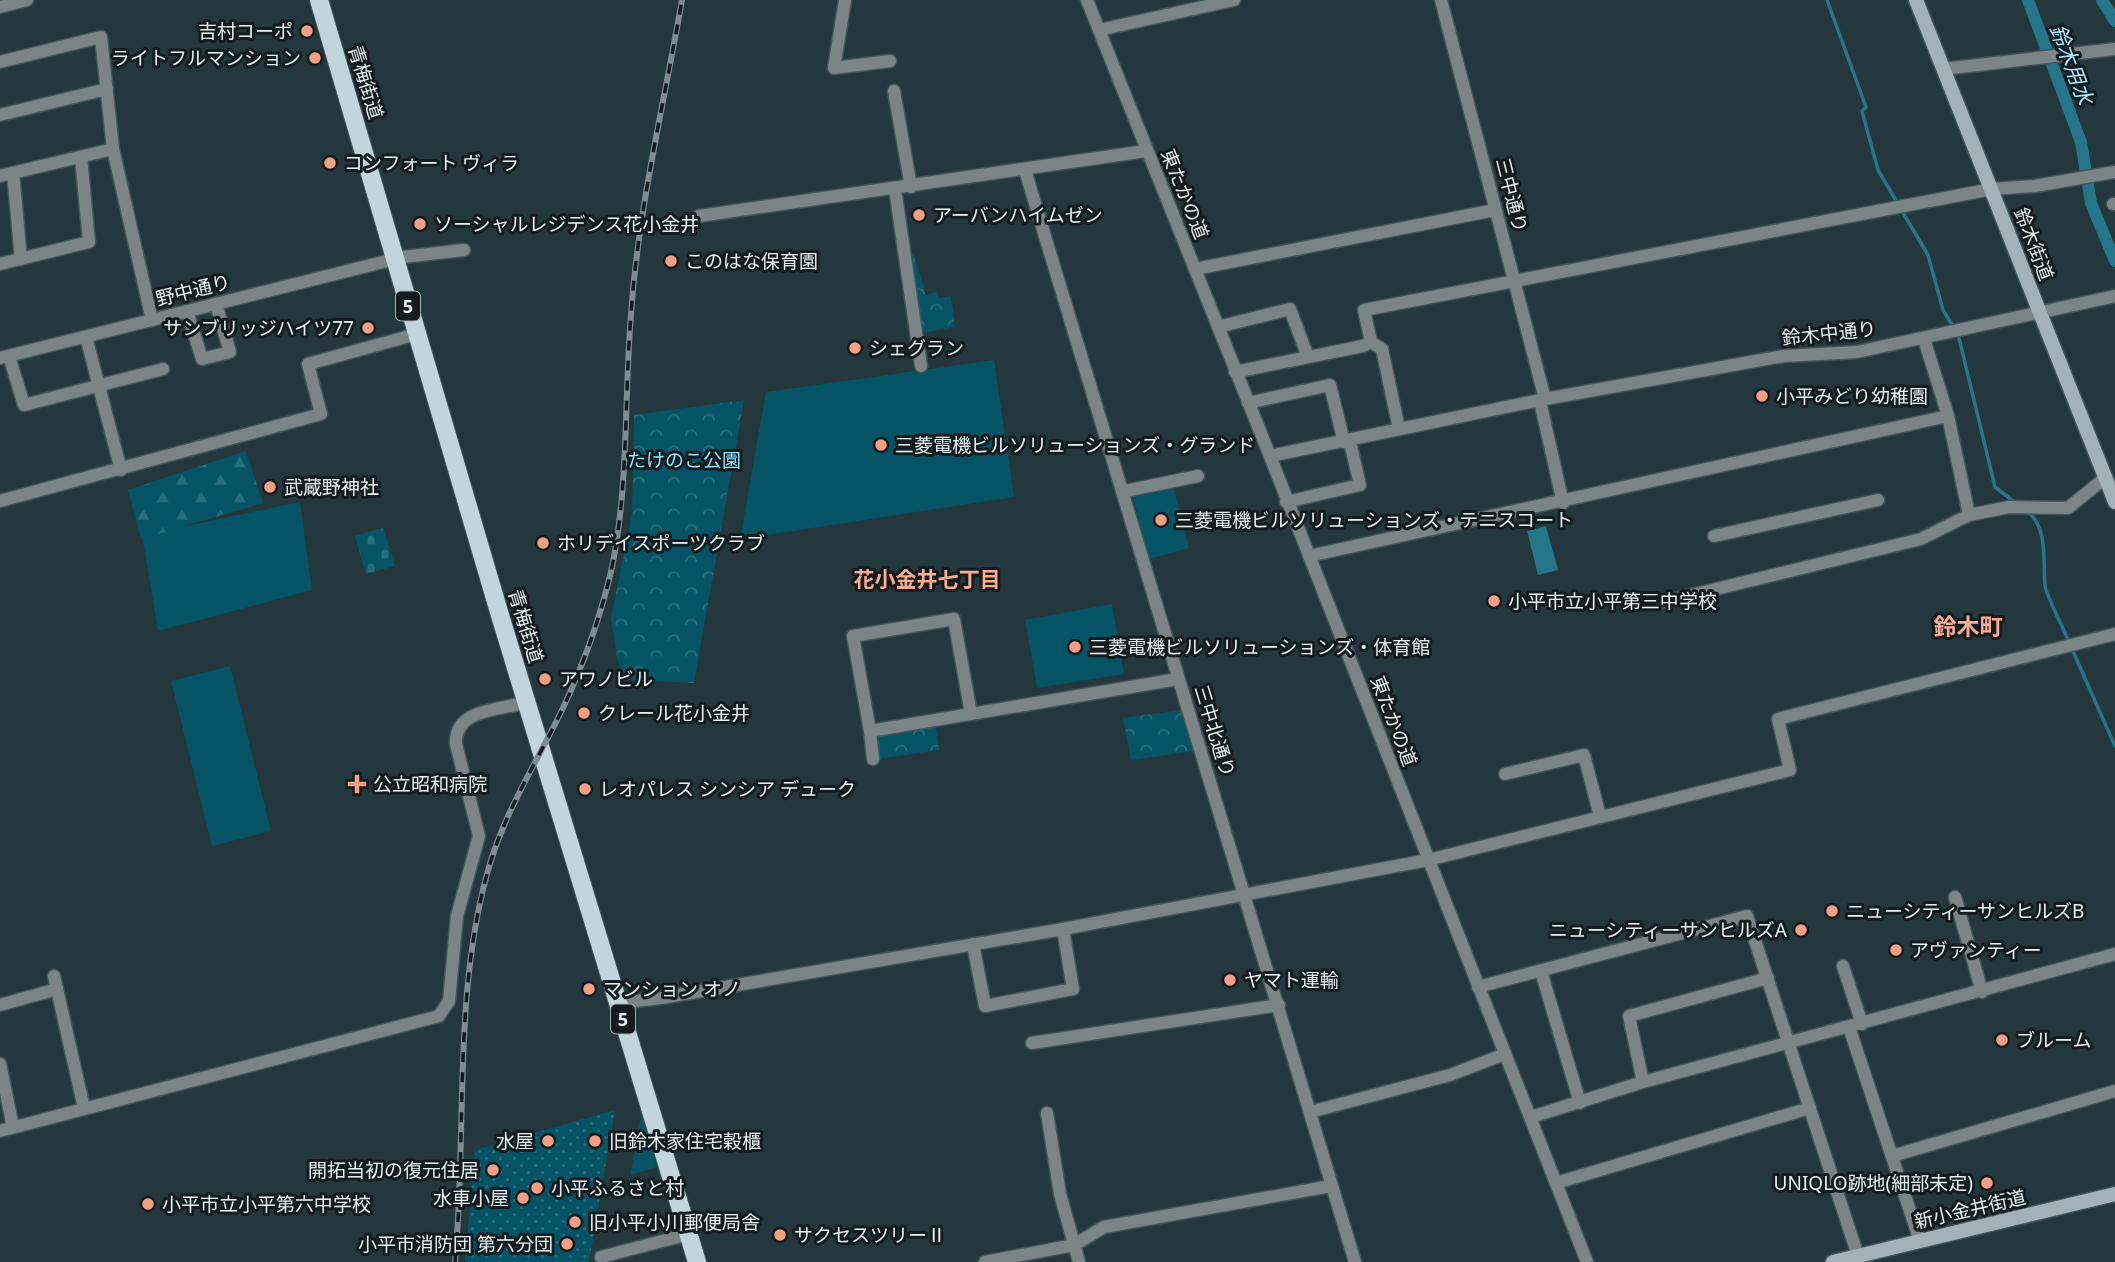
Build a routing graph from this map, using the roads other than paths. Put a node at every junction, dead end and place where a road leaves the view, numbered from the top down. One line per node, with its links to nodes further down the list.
1 (27, 0): 8 (street)
2 (319, 0): 30 (main road, 青梅街道 / 5)
3 (845, 0): 11 (street)
4 (1087, 0): 9 (street, 東たかの道)
5 (1234, 0): 9 (street)
6 (1441, 0): 26 (street, 三中通り)
7 (1916, 0): 13 (main road, 鈴木街道)
8 (0, 8)
9 (1099, 30): 18 (street, 東たかの道)
10 (2115, 49): 13 (street)
11 (890, 61)
12 (0, 62): 14 (street)
13 (1943, 69): 25 (main road, 鈴木街道)
14 (107, 89): 16 (street); 17 (street)
15 (894, 91): 23 (street)
16 (0, 115)
17 (113, 149): 19 (street); 38 (street)
18 (1146, 151): 20 (street); 32 (street, 東たかの道)
19 (81, 157): 22 (street); 29 (street)
20 (1026, 170): 23 (street); 59 (street, 三中北通り)
21 (2115, 172): 25 (street)
22 (7, 174): 29 (street)
23 (911, 187): 24 (street)
24 (895, 189): 27 (street); 46 (street)
25 (1992, 189): 33 (street); 37 (main road, 鈴木街道)
26 (1495, 210): 32 (street); 33 (street, 三中通り)
27 (699, 216)
28 (464, 250): 30 (street, 野中通り)
29 (21, 259): 31 (street)
30 (394, 260): 35 (street, 野中通り); 40 (main road, 青梅街道 / 5)
31 (0, 264)
32 (1195, 269): 39 (street, 東たかの道)
33 (1515, 281): 43 (street); 50 (street, 三中通り)
34 (2115, 296): 37 (street, 鈴木中通り)
35 (216, 304): 36 (street, 野中通り); 36 (street)
36 (187, 311): 38 (street, 野中通り)
37 (2040, 312): 42 (street, 鈴木中通り); 58 (main road, 鈴木街道)
38 (152, 320): 41 (street, 野中通り)
39 (1218, 327): 45 (street); 48 (street, 東たかの道)
40 (417, 334): 56 (street); 71 (main road, 青梅街道 / 5)
41 (86, 337): 44 (street, 野中通り); 49 (street)
42 (1924, 340): 50 (street, 鈴木中通り); 52 (street)
43 (1371, 342): 45 (street); 53 (street)
44 (5, 357): 49 (street)
45 (1308, 357): 48 (street)
46 (921, 366)
47 (163, 369): 49 (street)
48 (1235, 372): 51 (street, 東たかの道)
49 (99, 387): 56 (street)
50 (1542, 400): 53 (street, 鈴木中通り); 64 (street, 三中通り)
51 (1248, 403): 54 (street); 55 (street, 東たかの道)
52 (1948, 416): 64 (street); 65 (street)
53 (1399, 429): 54 (street, 鈴木中通り)
54 (1347, 442): 55 (street, 鈴木中通り); 62 (street)
55 (1270, 456): 62 (street, 東たかの道)
56 (121, 470): 61 (street)
57 (1198, 476): 59 (street)
58 (2105, 478): 63 (main road, 鈴木街道); 65 (street)
59 (1125, 491): 70 (street, 三中北通り)
60 (1878, 500): 66 (street)
61 (0, 501)
62 (1286, 502): 67 (street, 東たかの道)
63 (2115, 502)
64 (1563, 503): 67 (street)
65 (1969, 515): 68 (street)
66 (1714, 536)
67 (1310, 556): 77 (street, 東たかの道)
68 (1662, 602)
69 (2115, 634): 76 (street)
70 (1178, 679): 72 (street); 78 (street, 三中北通り)
71 (527, 702): 88 (main road, 青梅街道 / 5); 99 (street)
72 (971, 714): 73 (street); 73 (street)
73 (870, 730): 74 (street)
74 (873, 759)
75 (1505, 774): 76 (street)
76 (1600, 816): 77 (street)
77 (1428, 860): 78 (street); 86 (street, 東たかの道)
78 (1246, 895): 80 (street); 90 (street, 三中北通り)
79 (1955, 897): 87 (street)
80 (1063, 929): 81 (street); 81 (street)
81 (973, 944): 88 (street)
82 (2115, 954): 87 (street)
83 (1843, 966): 91 (street)
84 (1541, 971): 85 (street); 86 (street); 98 (street)
85 (1768, 978): 93 (street); 96 (street)
86 (1478, 987): 94 (street, 東たかの道)
87 (1982, 992): 91 (street)
88 (618, 1003): 110 (main road, 青梅街道 / 5)
89 (0, 1005): 99 (street)
90 (1279, 1005): 92 (street); 101 (street, 三中北通り)
91 (1855, 1025): 93 (street); 106 (street)
92 (1032, 1043)
93 (1789, 1043): 96 (street); 100 (street)
94 (1506, 1054): 101 (street); 103 (street, 東たかの道)
95 (0, 1063): 104 (street)
96 (1643, 1082): 98 (street)
97 (2115, 1091): 106 (street)
98 (1580, 1103): 103 (street)
99 (84, 1108): 104 (street)
100 (1810, 1108): 107 (street); 114 (street)
101 (1310, 1112): 108 (street, 三中北通り)
102 (1047, 1113): 112 (street)
103 (1531, 1117): 107 (street, 東たかの道)
104 (13, 1127): 105 (street)
105 (0, 1130)
106 (1892, 1156): 111 (street)
107 (1556, 1183): 119 (street, 東たかの道)
108 (1331, 1186): 112 (street); 118 (street, 三中北通り)
109 (2115, 1194): 111 (main road, 新小金井街道)
110 (689, 1234): 113 (street); 115 (main road, 青梅街道 / 5)
111 (1920, 1241): 114 (main road, 新小金井街道)
112 (1074, 1245): 116 (street); 117 (street)
113 (601, 1257)
114 (1859, 1259): 120 (main road, 新小金井街道)
115 (697, 1262)
116 (985, 1262)
117 (1079, 1262)
118 (1355, 1262)
119 (1587, 1262)
120 (1833, 1262)

